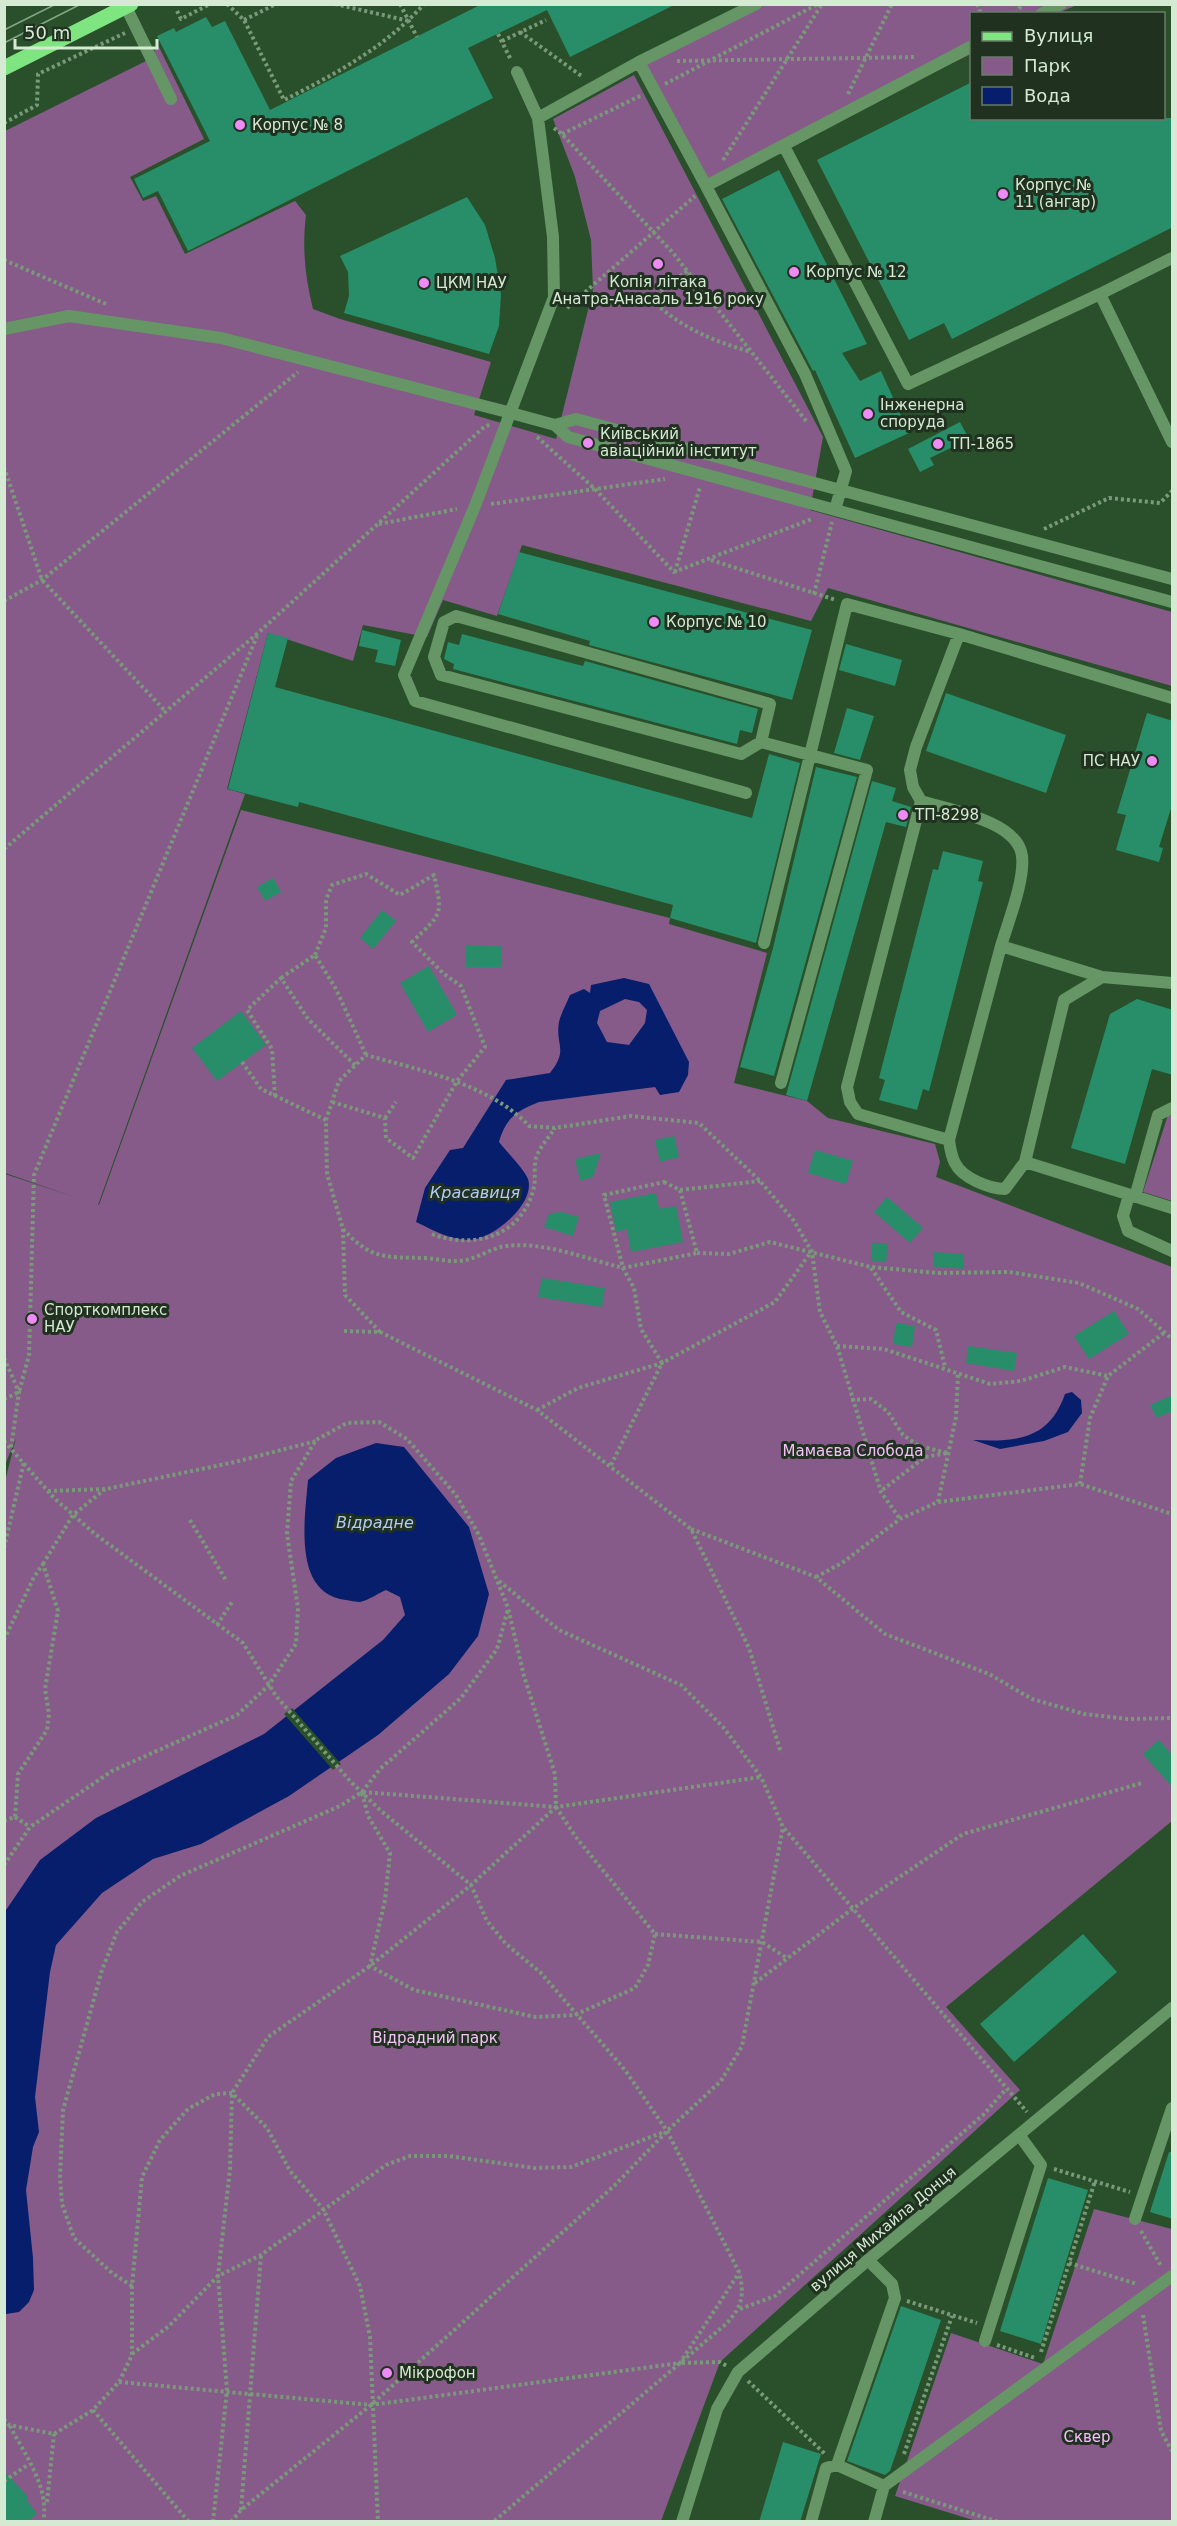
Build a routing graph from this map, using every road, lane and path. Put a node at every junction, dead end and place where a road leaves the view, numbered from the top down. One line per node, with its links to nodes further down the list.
1 (210, 4): 12 (path)
2 (227, 4): 15 (path)
3 (276, 4): 15 (path)
4 (335, 4): 16 (path)
5 (400, 4): 16 (path)
6 (424, 4): 16 (path)
7 (756, 4): 28 (street)
8 (820, 4): 25 (path); 27 (path)
9 (892, 4): 24 (path)
10 (1062, 4): 13 (street)
11 (128, 6): 17 (street); 29 (main road)
12 (177, 11)
13 (1045, 12)
14 (546, 20): 18 (path)
15 (244, 21): 16 (path)
16 (409, 21): 20 (path)
17 (138, 31): 33 (street); 36 (path)
18 (520, 32): 21 (path); 31 (path)
19 (498, 34): 21 (path)
20 (417, 37)
21 (501, 41): 30 (path)
22 (970, 47): 35 (street)
23 (920, 57): 24 (path)
24 (866, 58): 25 (path); 35 (path)
25 (787, 59): 27 (path); 39 (path)
26 (671, 61): 27 (path)
27 (714, 61): 32 (path)
28 (639, 62): 31 (street); 32 (street)
29 (4, 68)
30 (517, 72): 34 (street)
31 (595, 86): 34 (street)
32 (654, 89): 37 (path); 39 (street)
33 (171, 99)
34 (538, 118): 37 (path); 47 (street)
35 (834, 121): 38 (street)
36 (4, 123)
37 (562, 134): 40 (path)
38 (784, 146): 39 (street); 44 (street)
39 (706, 186): 40 (path); 59 (street)
40 (654, 233): 43 (path); 47 (path)
41 (1173, 258): 44 (street)
42 (4, 260): 45 (path)
43 (687, 271): 48 (path); 48 (path)
44 (1100, 294): 54 (street)
45 (109, 306)
46 (4, 329): 49 (street)
47 (542, 330): 50 (street)
48 (752, 353): 52 (path)
49 (310, 362): 50 (street); 68 (path)
50 (511, 413): 51 (street); 61 (street); 63 (path)
51 (555, 425): 56 (street); 59 (street)
52 (810, 426)
53 (537, 436): 58 (path)
54 (1173, 442)
55 (4, 467): 68 (path)
56 (704, 474): 62 (street); 66 (path)
57 (671, 479): 58 (path)
58 (595, 489): 61 (path); 66 (path)
59 (841, 490): 62 (street); 64 (street)
60 (1173, 491): 64 (path)
61 (475, 506): 63 (path); 79 (street)
62 (835, 510): 65 (path); 69 (path); 71 (street)
63 (377, 524): 73 (path)
64 (1024, 539): 67 (street)
65 (711, 560): 66 (path); 69 (path)
66 (674, 572)
67 (1173, 579)
68 (42, 580): 70 (path); 76 (path)
69 (814, 594): 72 (path)
70 (4, 601)
71 (1173, 602)
72 (847, 604): 74 (street); 78 (street)
73 (258, 633): 76 (path); 123 (path)
74 (959, 634): 75 (street); 80 (street)
75 (1173, 698)
76 (166, 712): 81 (path)
77 (760, 742): 77 (street); 78 (street)
78 (810, 756): 82 (street); 92 (street)
79 (746, 793)
80 (921, 801): 83 (street); 100 (street)
81 (4, 849)
82 (764, 942)
83 (1001, 946): 85 (street); 100 (street)
84 (315, 955): 86 (path); 88 (path); 91 (path)
85 (1102, 977): 87 (street); 101 (street)
86 (281, 978): 90 (path); 93 (path)
87 (1173, 983)
88 (366, 1055): 90 (path); 91 (path)
89 (242, 1062): 93 (path)
90 (356, 1065): 94 (path)
91 (457, 1081): 97 (path); 99 (path)
92 (781, 1083)
93 (275, 1096): 98 (path)
94 (332, 1102): 97 (path); 98 (path)
95 (396, 1102): 97 (path)
96 (1173, 1108): 104 (street)
97 (385, 1118)
98 (326, 1120): 106 (path)
99 (555, 1128): 102 (path); 107 (path)
100 (949, 1140): 101 (street)
101 (1025, 1162): 104 (street)
102 (760, 1181): 103 (path); 109 (path)
103 (680, 1190): 110 (path); 112 (path)
104 (1132, 1196): 105 (street); 108 (street)
105 (1173, 1208)
106 (343, 1229): 112 (path); 114 (path)
107 (432, 1234)
108 (1173, 1251)
109 (812, 1252): 110 (path); 111 (path); 117 (path); 119 (path)
110 (697, 1254): 112 (path)
111 (871, 1267): 115 (path); 120 (path)
112 (623, 1268): 119 (path)
113 (344, 1331): 114 (path)
114 (380, 1332): 126 (path)
115 (1165, 1332): 116 (path); 122 (path)
116 (1173, 1339)
117 (837, 1346): 120 (path); 125 (path)
118 (4, 1358): 123 (path)
119 (662, 1363): 126 (path); 132 (path)
120 (946, 1367): 121 (path)
121 (958, 1374): 122 (path); 130 (path)
122 (1108, 1376): 133 (path)
123 (19, 1392): 124 (path); 129 (path)
124 (4, 1399)
125 (851, 1400): 130 (path); 136 (path)
126 (537, 1410): 132 (path)
127 (316, 1440): 134 (path); 146 (path); 152 (path)
128 (4, 1441): 129 (path)
129 (11, 1448): 131 (path)
130 (948, 1452): 136 (path); 137 (path)
131 (25, 1461): 135 (path); 143 (path)
132 (611, 1465): 142 (path)
133 (1080, 1484): 137 (path); 138 (path)
134 (106, 1489): 135 (path); 139 (path)
135 (48, 1491): 139 (path)
136 (881, 1492): 140 (path)
137 (938, 1502): 140 (path)
138 (1173, 1514)
139 (73, 1515): 144 (path); 150 (path)
140 (900, 1519): 145 (path)
141 (190, 1520): 147 (path)
142 (691, 1529): 145 (path); 154 (path)
143 (4, 1548)
144 (43, 1564): 151 (path); 159 (path)
145 (816, 1577): 153 (path)
146 (498, 1580): 149 (path); 155 (path)
147 (227, 1582)
148 (232, 1602): 150 (path)
149 (508, 1608): 157 (path); 158 (path)
150 (217, 1625): 152 (path)
151 (4, 1640)
152 (268, 1686): 157 (path); 161 (path)
153 (1173, 1718)
154 (781, 1753)
155 (761, 1777): 158 (path); 162 (path)
156 (1142, 1783): 165 (path)
157 (362, 1792): 158 (path); 164 (path); 169 (path); 190 (path)
158 (556, 1808): 164 (path); 166 (path)
159 (15, 1817): 160 (path); 161 (path)
160 (4, 1821)
161 (30, 1827): 163 (path)
162 (783, 1827): 165 (path); 167 (path)
163 (4, 1865)
164 (471, 1885): 169 (path); 172 (path)
165 (851, 1910): 168 (path); 173 (path)
166 (655, 1934): 167 (path); 172 (path)
167 (762, 1942): 168 (path); 170 (path)
168 (787, 1958): 170 (path)
169 (370, 1966): 172 (path); 174 (path)
170 (755, 1983): 177 (path)
171 (1172, 2011): 176 (street, вулиця Михайла Донця)
172 (575, 2015): 177 (path)
173 (1006, 2088): 176 (path); 194 (path)
174 (232, 2093): 182 (path); 188 (path); 190 (path)
175 (1173, 2108): 181 (street)
176 (1036, 2122): 178 (street, вулиця Михайла Донця)
177 (667, 2131): 182 (path); 187 (path); 204 (path)
178 (1020, 2136): 179 (street); 185 (street, вулиця Михайла Донця)
179 (1041, 2165): 180 (path); 196 (street)
180 (1095, 2181): 181 (path); 186 (path)
181 (1142, 2195): 183 (street)
182 (323, 2209): 184 (path); 204 (path)
183 (1135, 2220): 189 (path)
184 (261, 2255): 188 (path); 202 (path)
185 (868, 2260): 192 (street); 223 (street, вулиця Михайла Донця)
186 (1069, 2263): 191 (path); 197 (path)
187 (739, 2272): 194 (path); 199 (path)
188 (218, 2276): 198 (path); 201 (path)
189 (1171, 2277): 191 (street)
190 (132, 2286): 198 (path)
191 (1154, 2290): 193 (street)
192 (895, 2298): 195 (path); 211 (street)
193 (1141, 2299): 209 (path); 212 (street)
194 (740, 2309): 199 (path)
195 (952, 2316): 196 (path); 212 (path)
196 (989, 2327): 197 (street)
197 (985, 2341)
198 (132, 2355): 200 (path)
199 (680, 2363): 204 (path); 222 (path)
200 (119, 2382): 201 (path); 205 (path)
201 (227, 2390): 202 (path); 219 (path)
202 (252, 2393): 204 (path); 216 (path)
203 (769, 2399): 211 (path)
204 (371, 2405): 216 (path); 221 (path)
205 (93, 2410): 208 (path); 218 (path)
206 (4, 2419): 207 (path)
207 (9, 2425): 208 (path); 210 (path)
208 (54, 2434): 215 (path)
209 (1173, 2451)
210 (29, 2464): 213 (path); 215 (path)
211 (837, 2465): 214 (street); 224 (street)
212 (895, 2478): 214 (street)
213 (4, 2481)
214 (884, 2486): 225 (street); 226 (path)
215 (46, 2507): 217 (path)
216 (241, 2510): 220 (path)
217 (43, 2522)
218 (189, 2522)
219 (213, 2522)
220 (231, 2522)
221 (378, 2522)
222 (493, 2522)
223 (682, 2522)
224 (811, 2522)
225 (874, 2522)
226 (999, 2522)

